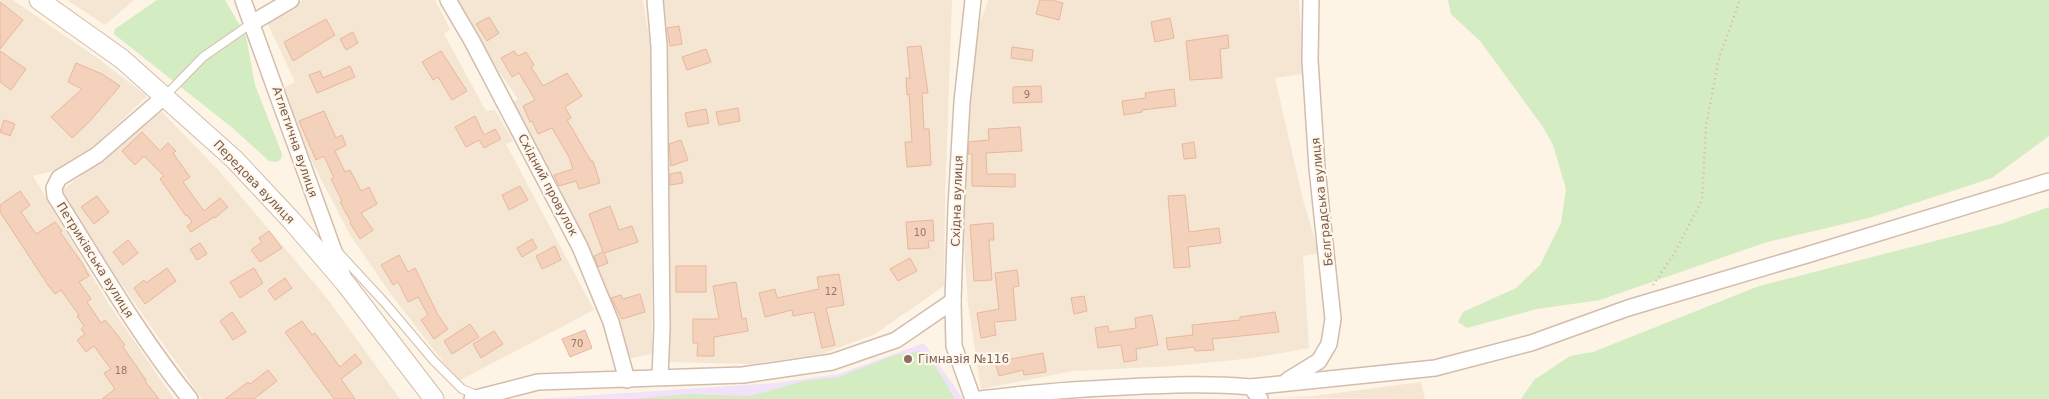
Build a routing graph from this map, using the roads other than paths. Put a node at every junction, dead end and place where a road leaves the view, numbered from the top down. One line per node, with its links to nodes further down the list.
1 (39, 0): 9 (street, Передова вулиця)
2 (243, 0): 8 (street, Атлетична вулиця)
3 (291, 0): 8 (street)
4 (448, 0): 15 (street, Східний провулок)
5 (655, 0): 14 (street)
6 (973, 0): 13 (street, Східна вулиця)
7 (1311, 0): 16 (street, Бєлградська вулиця)
8 (252, 23): 9 (lane); 11 (street, Атлетична вулиця)
9 (165, 96): 12 (street, Передова вулиця); 19 (street, Петриківська вулиця)
10 (2049, 180): 16 (street)
11 (330, 243): 12 (street, Атлетична вулиця); 18 (lane)
12 (346, 284): 20 (street, Передова вулиця)
13 (954, 301): 14 (street); 21 (street, Східна вулиця)
14 (660, 377): 15 (street)
15 (627, 380): 18 (street)
16 (1284, 382): 17 (street)
17 (1256, 393): 22 (street)
18 (476, 398)
19 (190, 399)
20 (434, 399)
21 (973, 399)
22 (980, 399)

